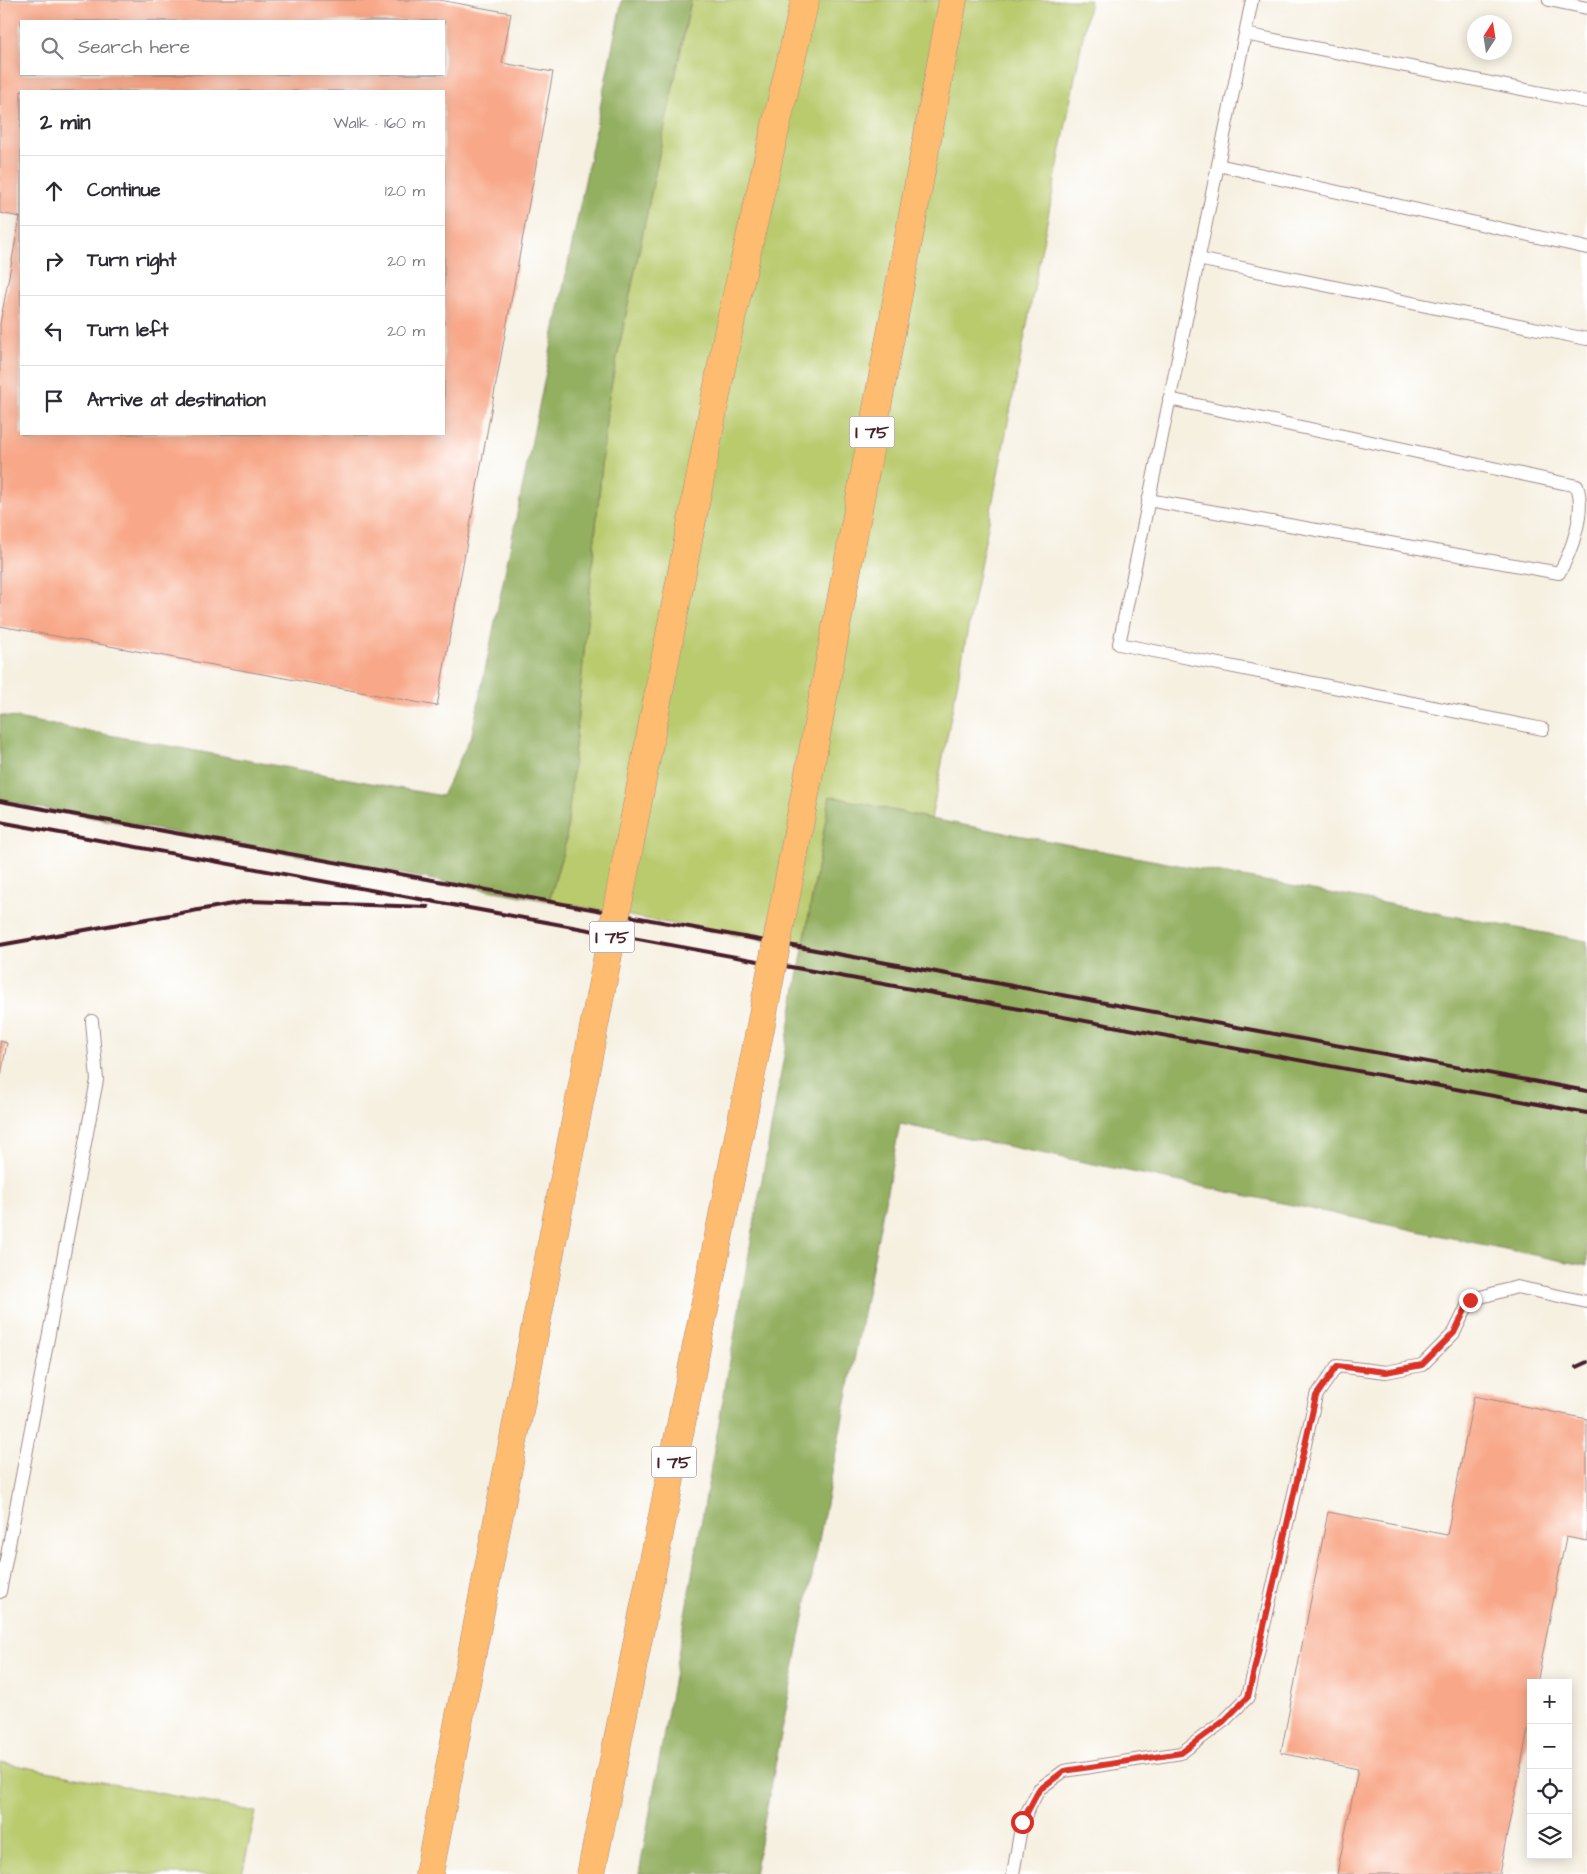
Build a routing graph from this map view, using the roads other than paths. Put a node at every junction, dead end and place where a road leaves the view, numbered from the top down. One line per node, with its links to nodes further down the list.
1 (805, 0): 18 (highway, I 75, bridge)
2 (953, 0): 19 (highway, I 75, bridge)
3 (1252, 0): 6 (lane)
4 (1549, 0): 5 (lane)
5 (1587, 8)
6 (1245, 34): 7 (lane); 8 (lane)
7 (1587, 102)
8 (1218, 165): 9 (lane); 10 (lane)
9 (1587, 248)
10 (1198, 259): 11 (lane); 12 (lane)
11 (1587, 339)
12 (1169, 399): 13 (lane); 13 (lane)
13 (1148, 500): 14 (lane)
14 (1543, 729)
15 (92, 1021): 17 (lane)
16 (1587, 1302): 20 (lane)
17 (0, 1592)
18 (428, 1874)
19 (591, 1874)
20 (1013, 1874)

